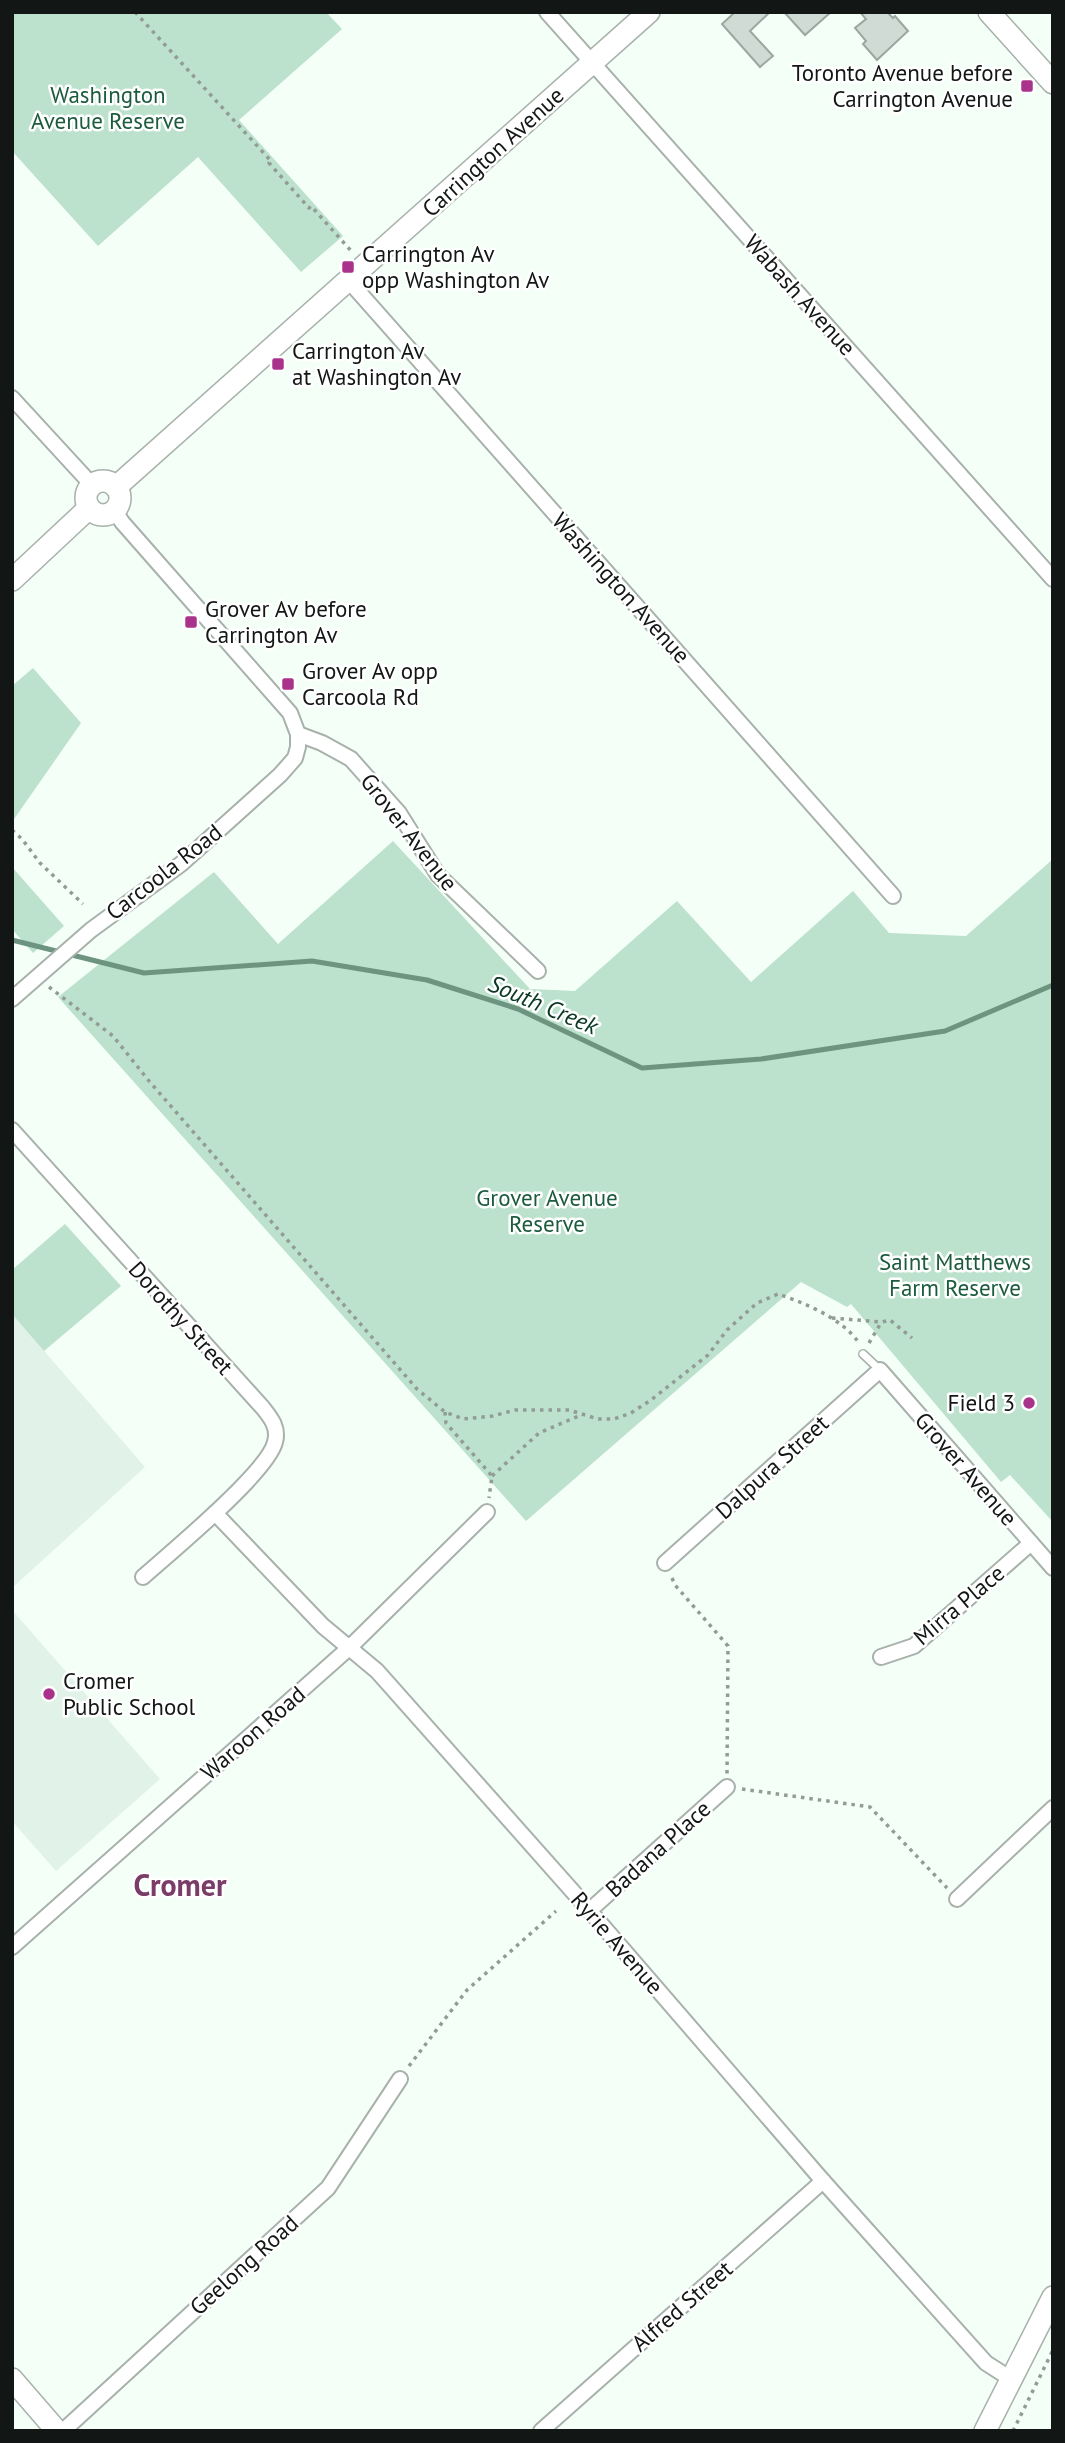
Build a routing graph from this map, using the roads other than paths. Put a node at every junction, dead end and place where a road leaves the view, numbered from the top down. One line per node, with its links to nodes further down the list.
1 (547, 12): 4 (street, Wabash Avenue)
2 (649, 12): 4 (street, Carrington Avenue)
3 (989, 12): 5 (street)
4 (592, 63): 6 (street, Carrington Avenue); 12 (street, Wabash Avenue)
5 (1053, 83)
6 (349, 281): 9 (street, Carrington Avenue); 15 (street, Washington Avenue)
7 (12, 398): 8 (street)
8 (92, 485): 9 (street); 10 (street)
9 (116, 486): 11 (street)
10 (89, 508): 11 (street); 13 (street)
11 (115, 511): 14 (street)
12 (1053, 579)
13 (12, 580)
14 (298, 734): 16 (street, Grover Avenue); 17 (street, Carcoola Road)
15 (893, 896)
16 (538, 971)
17 (12, 999)
18 (12, 1130): 22 (street, Dorothy Street)
19 (863, 1354): 20 (lane)
20 (880, 1370): 23 (street, Grover Avenue); 24 (street, Dalpura Street)
21 (487, 1512): 27 (street, Waroon Road)
22 (215, 1513): 26 (street); 27 (street, Ryrie Avenue)
23 (1031, 1543): 25 (street, Grover Avenue); 28 (street, Mirra Place)
24 (665, 1563)
25 (1053, 1568)
26 (143, 1577)
27 (349, 1648): 32 (street, Ryrie Avenue); 33 (street, Waroon Road)
28 (881, 1657)
29 (727, 1787): 32 (street, Badana Place)
30 (1053, 1808): 31 (street)
31 (957, 1899)
32 (589, 1911): 35 (street, Ryrie Avenue)
33 (12, 1947)
34 (400, 2079): 40 (street, Geelong Road)
35 (823, 2181): 38 (street, Ryrie Avenue); 41 (street, Alfred Street)
36 (1053, 2297): 38 (street)
37 (12, 2379): 39 (street)
38 (1011, 2379): 42 (street)
39 (57, 2431)
40 (63, 2431)
41 (541, 2431)
42 (985, 2431)

